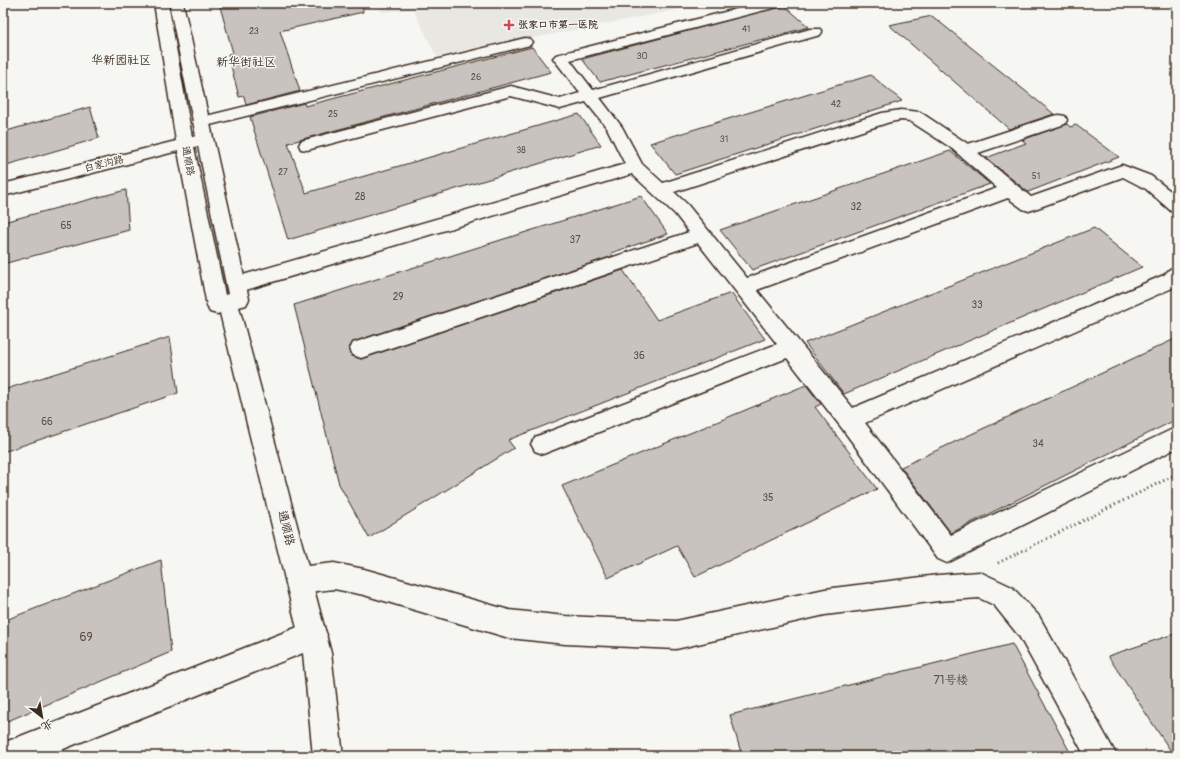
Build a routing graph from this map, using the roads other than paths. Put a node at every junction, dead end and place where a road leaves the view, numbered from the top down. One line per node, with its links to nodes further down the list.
1 (161, 3): 10 (street, 通顺路)
2 (176, 3): 8 (street, 通顺路)
3 (776, 3): 6 (street)
4 (815, 32): 6 (street)
5 (525, 42): 8 (street)
6 (591, 96): 11 (street); 13 (street)
7 (1059, 120): 12 (street)
8 (202, 122): 9 (street, 通顺路)
9 (206, 138): 10 (street, 白家沟路); 21 (street, 通顺路)
10 (185, 143): 14 (street, 白家沟路); 21 (street, 通顺路)
11 (306, 145)
12 (966, 152): 15 (street); 16 (street)
13 (635, 167): 15 (street); 21 (street)
14 (3, 190)
15 (661, 190): 18 (street)
16 (1010, 190): 17 (street); 20 (street)
17 (1177, 207)
18 (702, 235): 20 (street); 23 (street)
19 (1172, 284): 24 (street)
20 (744, 287): 22 (street)
21 (232, 294): 27 (street, 通顺路)
22 (791, 348): 24 (street); 26 (street)
23 (361, 349)
24 (849, 420): 25 (street)
25 (1177, 437)
26 (543, 444)
27 (299, 580): 28 (street, 通顺路); 31 (street)
28 (313, 635): 29 (street); 30 (street, 通顺路)
29 (10, 756)
30 (328, 756)
31 (1102, 756)

